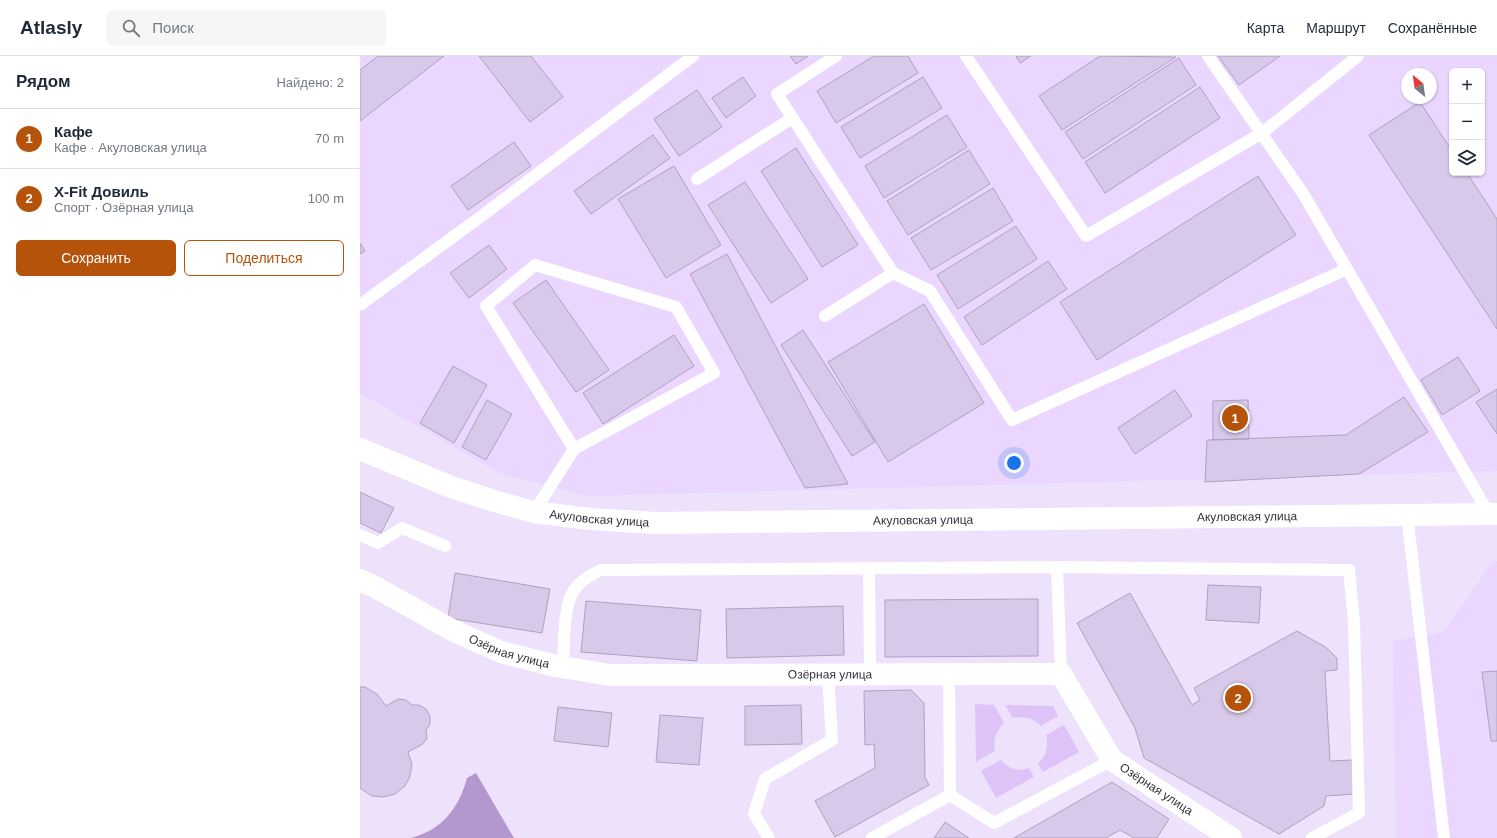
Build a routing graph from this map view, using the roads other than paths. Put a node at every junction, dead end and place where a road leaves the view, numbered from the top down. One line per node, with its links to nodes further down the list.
1 (693, 56): 11 (lane)
2 (836, 56): 6 (lane)
3 (966, 56): 7 (lane)
4 (1208, 56): 7 (lane)
5 (1358, 56): 7 (lane)
6 (792, 118): 8 (lane); 10 (lane)
7 (1262, 133): 9 (lane)
8 (697, 179)
9 (1347, 269): 10 (lane); 17 (lane)
10 (893, 273): 12 (lane)
11 (360, 306)
12 (825, 316)
13 (360, 449): 15 (street, Акуловская улица)
14 (574, 449): 14 (lane); 15 (lane)
15 (534, 512): 16 (street, Акуловская улица)
16 (1407, 514): 17 (street, Акуловская улица); 35 (lane)
17 (1493, 514)
18 (360, 536): 19 (lane)
19 (445, 546)
20 (1057, 567): 21 (lane); 25 (lane); 34 (lane)
21 (869, 569): 23 (lane); 27 (lane)
22 (365, 586): 23 (street, Озёрная улица)
23 (562, 668): 26 (street, Озёрная улица)
24 (949, 674): 25 (street, Озёрная улица); 27 (street, Озёрная улица); 29 (lane)
25 (1061, 674): 28 (street, Озёрная улица)
26 (828, 675): 27 (street, Озёрная улица); 31 (lane)
27 (870, 675)
28 (1112, 760): 29 (lane); 30 (street, Озёрная улица)
29 (950, 795): 32 (lane)
30 (1209, 832): 33 (street, Озёрная улица)
31 (769, 838)
32 (872, 838)
33 (1231, 838)
34 (1312, 838)
35 (1444, 838)

